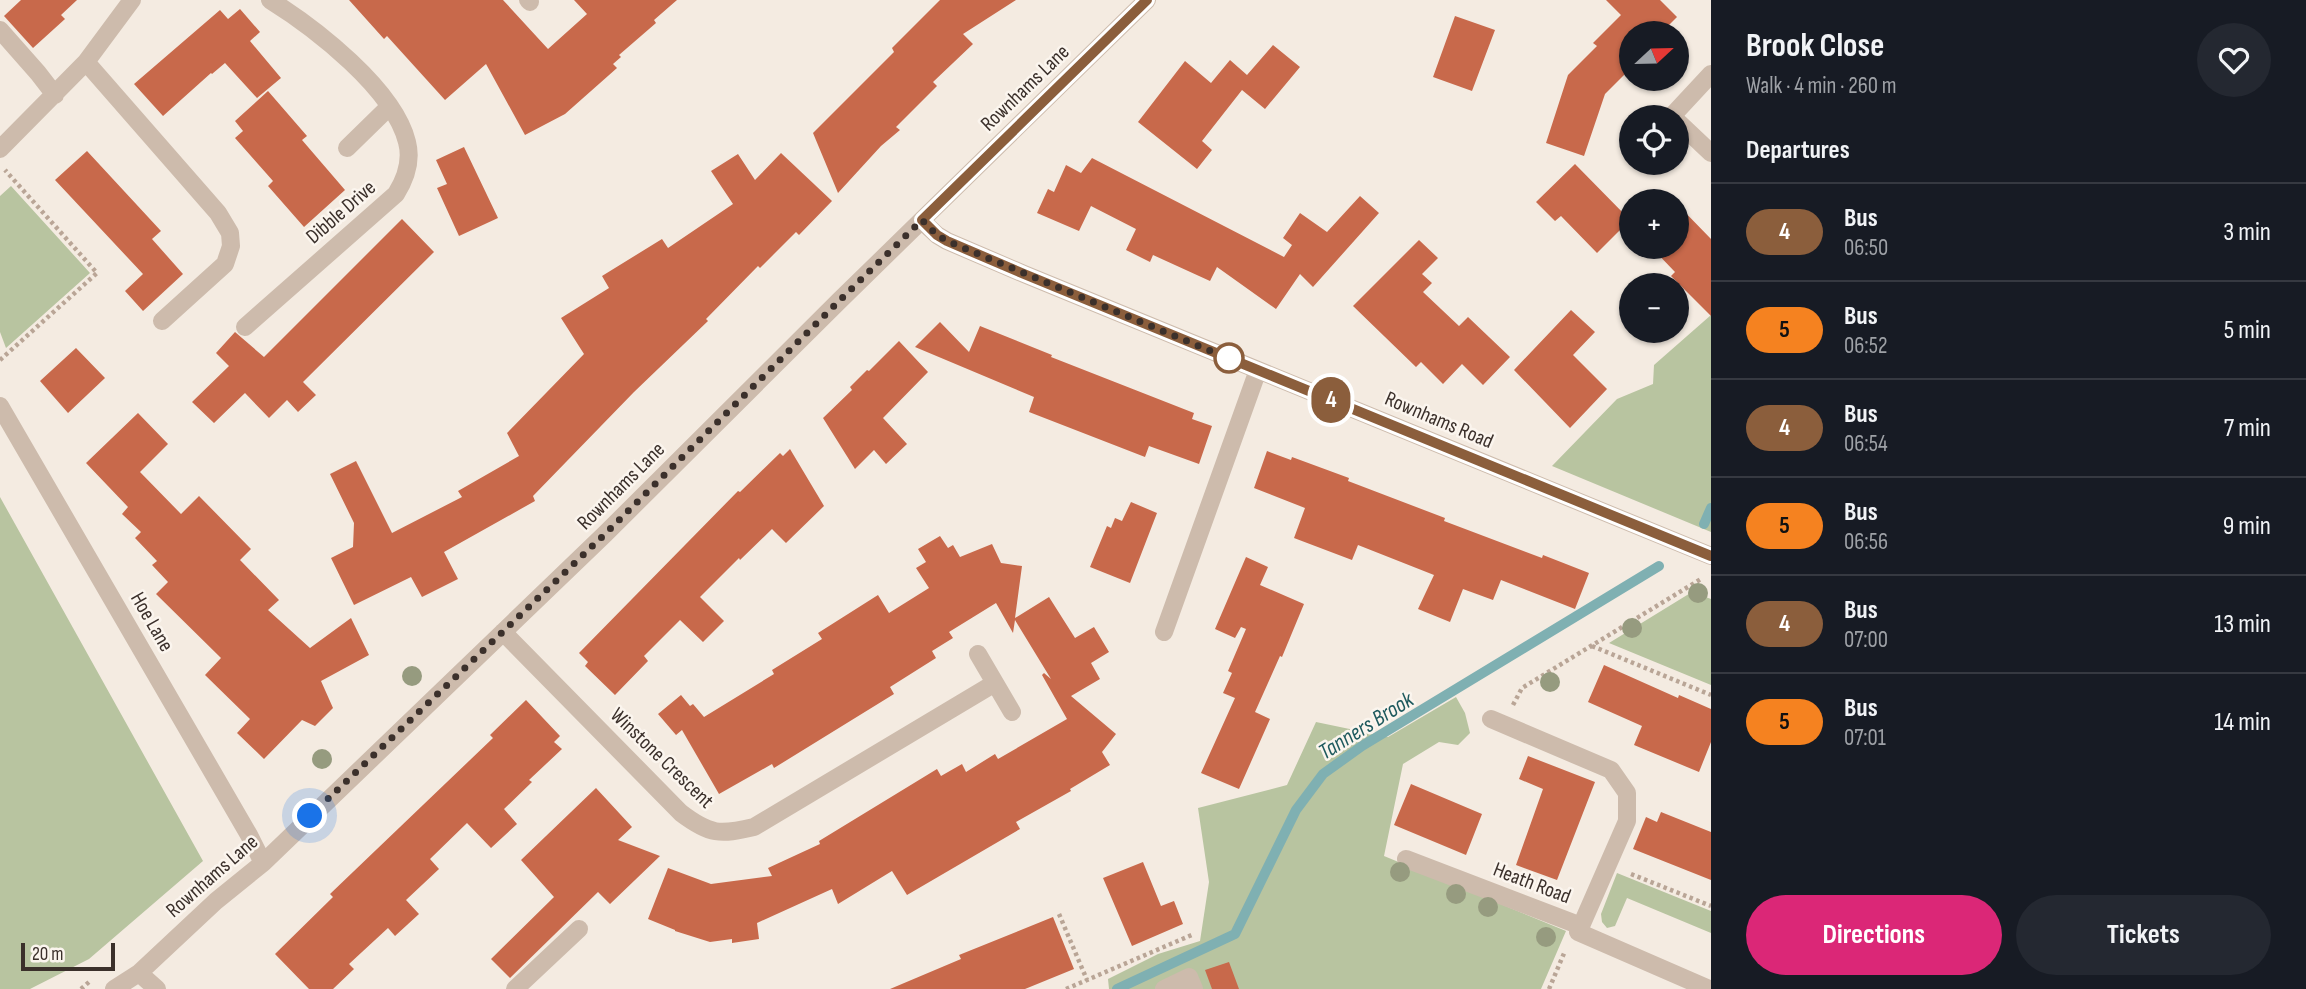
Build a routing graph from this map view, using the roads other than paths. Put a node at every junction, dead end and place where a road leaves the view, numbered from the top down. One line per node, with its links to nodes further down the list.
1 (132, 0): 5 (street)
2 (270, 0): 9 (street, Dibble Drive)
3 (1147, 0): 14 (street, Rownhams Lane)
4 (0, 30): 7 (street)
5 (86, 62): 7 (street); 15 (street)
6 (1711, 74): 8 (street)
7 (55, 95): 12 (street)
8 (1684, 105)
9 (390, 106): 11 (street); 16 (street, Dibble Drive)
10 (1689, 132): 13 (street)
11 (347, 148)
12 (0, 149)
13 (1711, 153)
14 (922, 220): 17 (street, Rownhams Road); 20 (street, Rownhams Lane)
15 (162, 321)
16 (246, 327)
17 (1258, 370): 19 (street, Rownhams Road); 21 (street)
18 (0, 406): 27 (street, Hoe Lane)
19 (1711, 556)
20 (503, 632): 23 (street, Winstone Crescent); 27 (street, Rownhams Lane)
21 (1164, 632)
22 (978, 654): 23 (street)
23 (995, 683): 24 (street)
24 (1012, 712)
25 (1497, 722): 28 (street)
26 (1406, 859): 28 (street, Heath Road)
27 (263, 863): 30 (street, Rownhams Lane)
28 (1579, 925): 36 (street, Heath Road)
29 (579, 929): 33 (street)
30 (139, 973): 31 (street, Rownhams Lane); 32 (street)
31 (114, 989)
32 (157, 989)
33 (515, 989)
34 (1164, 989): 35 (street)
35 (1194, 989)
36 (1709, 989)

